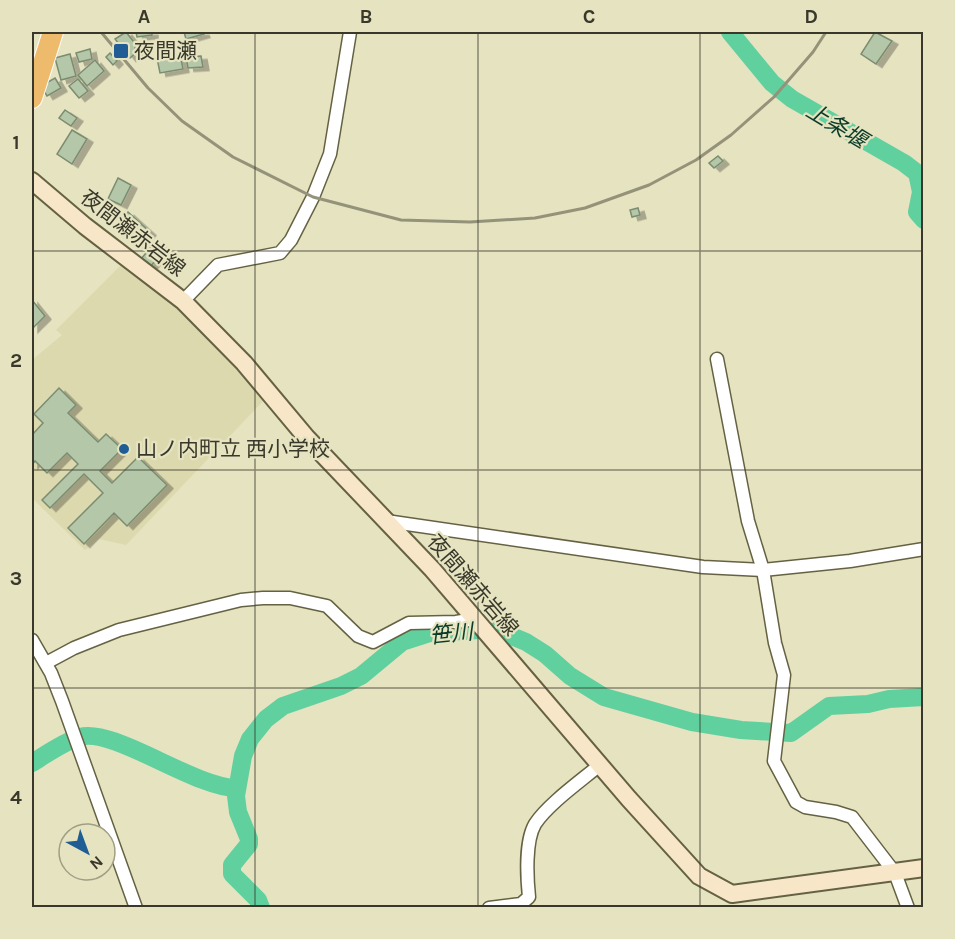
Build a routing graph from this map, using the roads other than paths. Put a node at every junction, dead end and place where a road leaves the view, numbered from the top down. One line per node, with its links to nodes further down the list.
1 (53, 32): 3 (highway)
2 (350, 32): 6 (street)
3 (37, 61): 4 (highway)
4 (32, 98)
5 (32, 181): 6 (main road, 夜間瀬赤岩線)
6 (183, 301): 8 (main road, 夜間瀬赤岩線)
7 (717, 359): 10 (street)
8 (386, 521): 10 (street); 11 (main road, 夜間瀬赤岩線)
9 (924, 549): 10 (street)
10 (763, 570): 16 (street)
11 (481, 627): 13 (street); 14 (main road, 夜間瀬赤岩線)
12 (32, 640): 13 (street)
13 (46, 663): 18 (street)
14 (601, 765): 17 (main road, 夜間瀬赤岩線); 19 (street)
15 (924, 868): 16 (main road, 夜間瀬赤岩線)
16 (895, 873): 17 (main road, 夜間瀬赤岩線); 20 (street)
17 (735, 901)
18 (136, 908)
19 (489, 908)
20 (909, 908)

